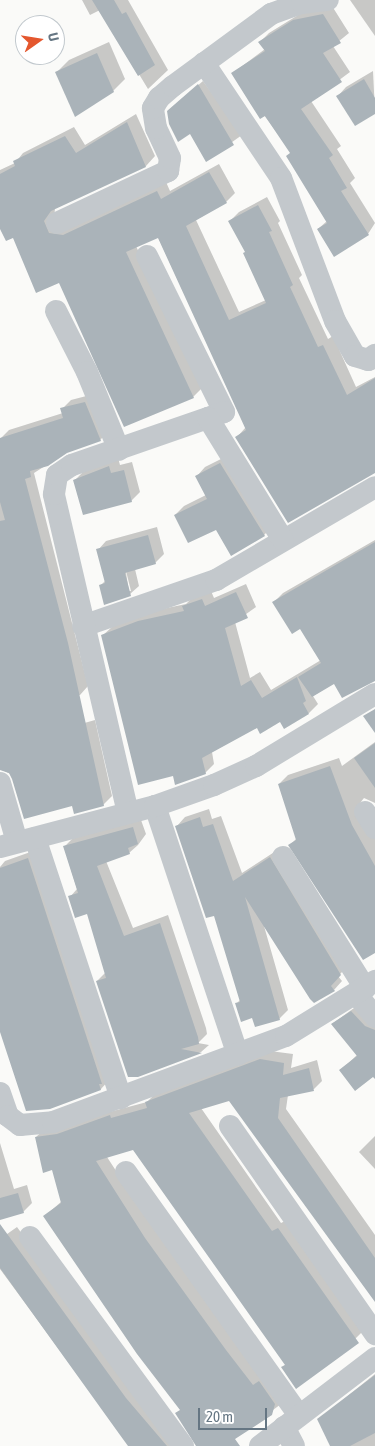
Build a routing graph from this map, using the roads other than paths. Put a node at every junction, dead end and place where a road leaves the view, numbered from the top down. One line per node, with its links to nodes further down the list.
1 (328, 0): 2 (street)
2 (204, 63): 3 (street); 6 (street)
3 (56, 223)
4 (147, 256): 7 (street)
5 (56, 311): 8 (street)
6 (375, 355)
7 (208, 418): 8 (street); 10 (street)
8 (119, 450): 11 (street)
9 (375, 487): 10 (street)
10 (283, 540): 11 (street)
11 (83, 626): 15 (street)
12 (375, 694): 14 (street)
13 (0, 783): 16 (street)
14 (155, 806): 15 (street); 20 (street)
15 (128, 813): 16 (street)
16 (17, 843): 22 (street)
17 (283, 857): 18 (street)
18 (365, 988): 19 (street); 20 (street)
19 (375, 1017)
20 (238, 1055): 22 (street)
21 (0, 1093): 22 (street)
22 (121, 1098)
23 (230, 1126): 26 (street)
24 (126, 1172): 28 (street)
25 (30, 1237): 29 (street)
26 (375, 1334)
27 (375, 1358): 28 (street)
28 (293, 1429): 30 (street)
29 (183, 1446)
30 (260, 1446)

